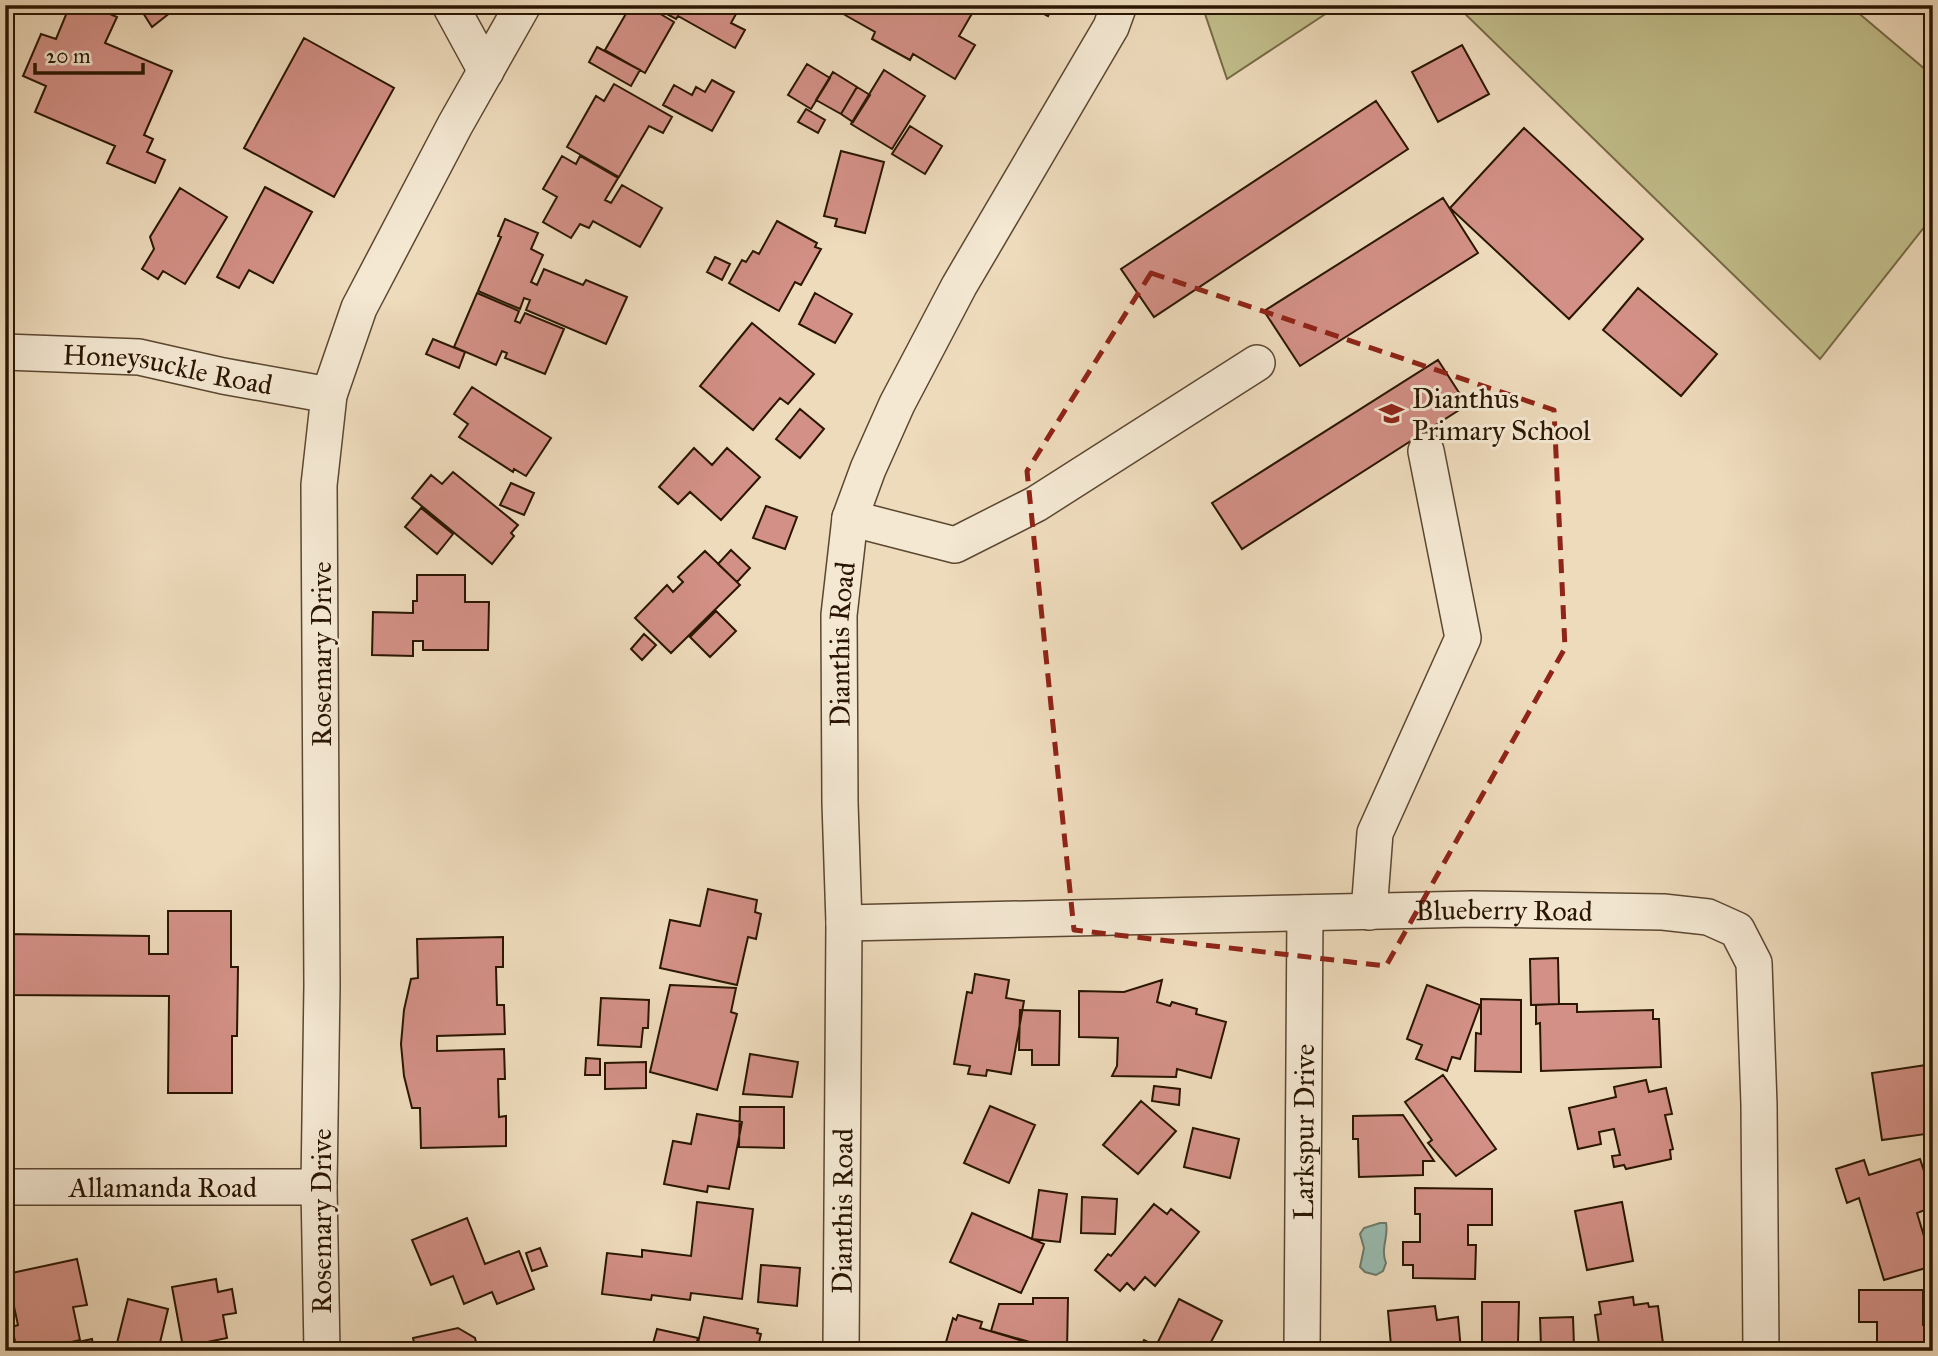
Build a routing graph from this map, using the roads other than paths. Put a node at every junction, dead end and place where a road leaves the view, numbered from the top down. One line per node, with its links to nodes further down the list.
1 (450, 5): 4 (street)
2 (523, 5): 4 (street, Rosemary Drive)
3 (1119, 5): 9 (street, Dianthis Road)
4 (486, 71): 7 (street, Rosemary Drive)
5 (5, 352): 7 (street, Honeysuckle Road)
6 (1257, 363): 9 (street)
7 (329, 395): 14 (street, Rosemary Drive)
8 (1426, 451): 10 (street)
9 (850, 518): 12 (street, Dianthis Road)
10 (1369, 912): 11 (street, Blueberry Road); 18 (street, Blueberry Road)
11 (1305, 913): 12 (street, Blueberry Road); 17 (street, Larkspur Drive)
12 (844, 922): 16 (street, Dianthis Road)
13 (5, 1187): 14 (street, Allamanda Road)
14 (319, 1187): 15 (street, Rosemary Drive)
15 (322, 1351)
16 (841, 1351)
17 (1302, 1351)
18 (1761, 1351)

